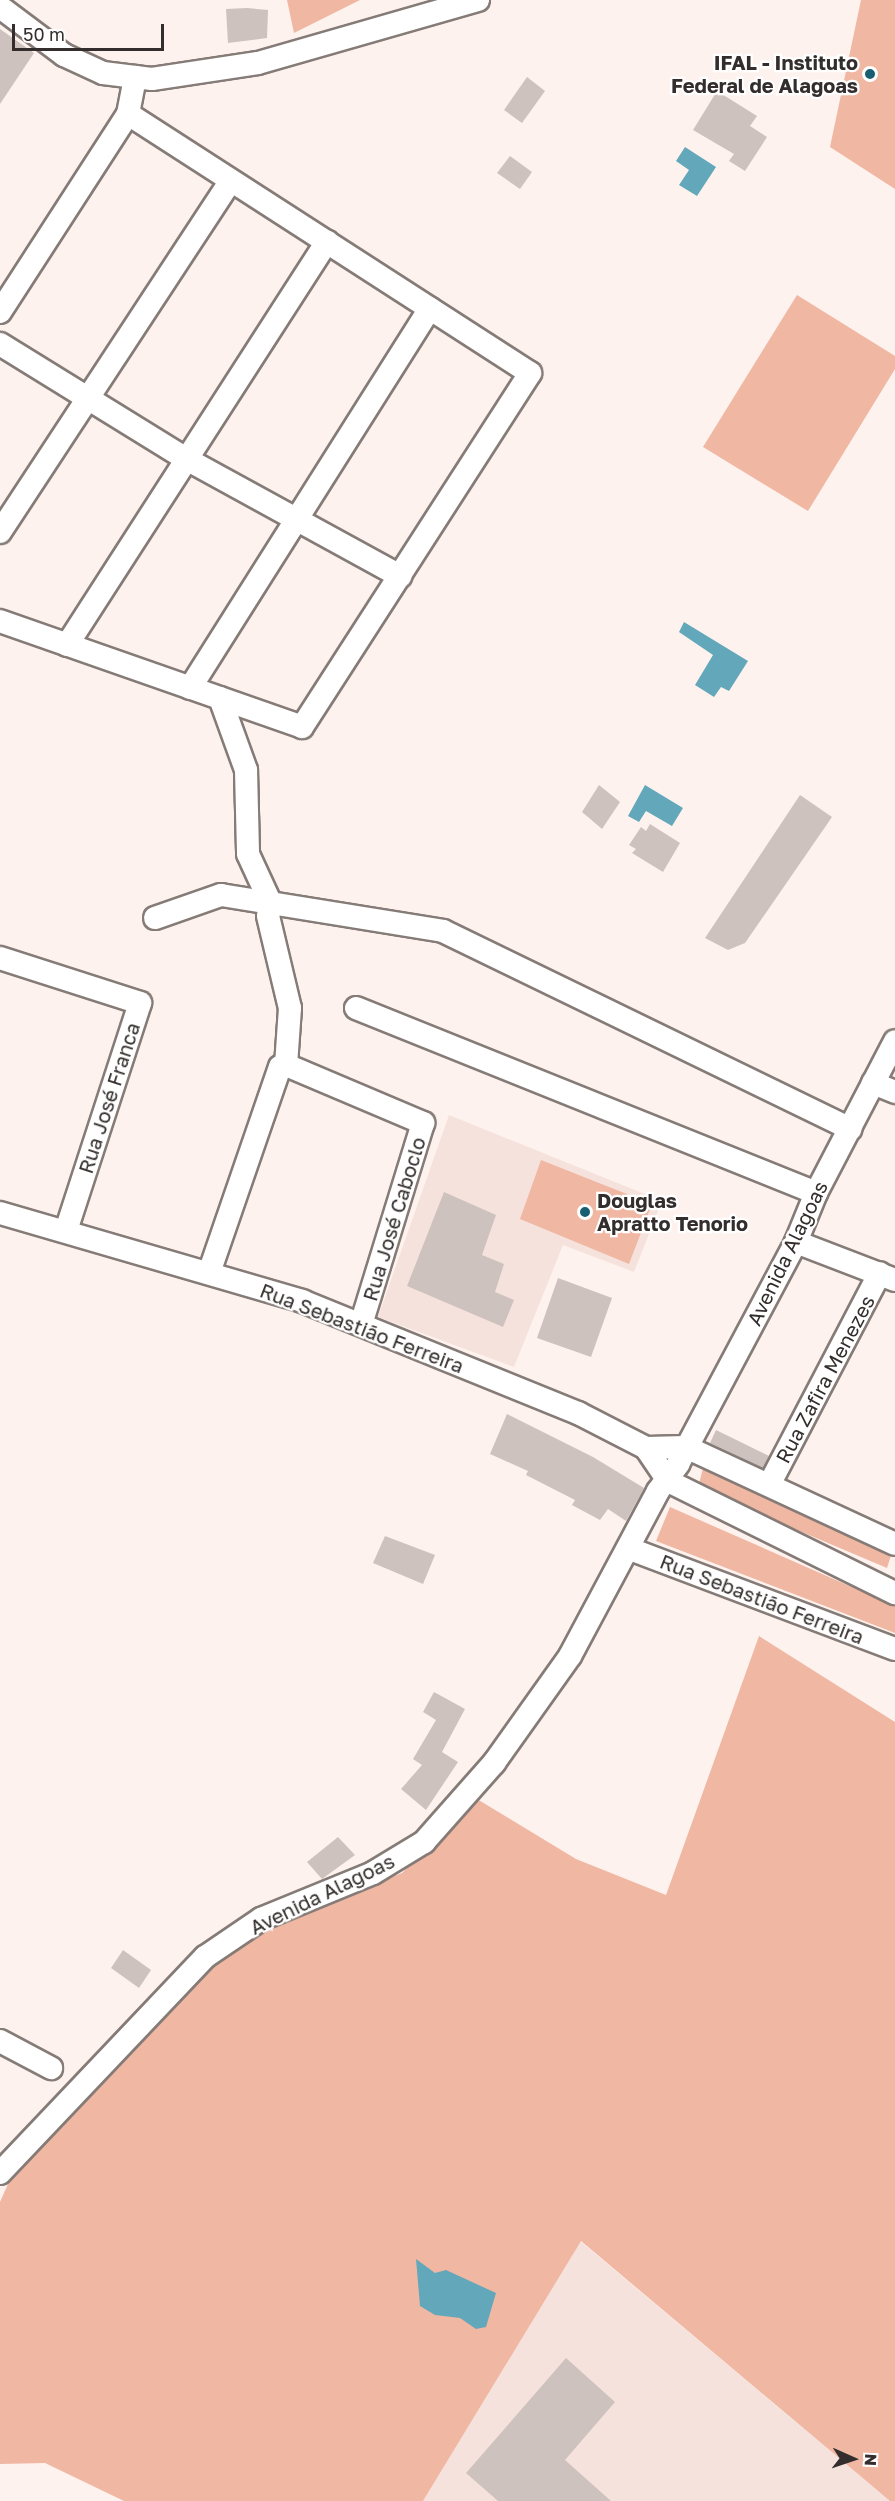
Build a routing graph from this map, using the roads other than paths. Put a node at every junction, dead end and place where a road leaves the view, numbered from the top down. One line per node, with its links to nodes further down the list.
1 (478, 0): 3 (street)
2 (0, 7): 3 (street)
3 (135, 77): 4 (street)
4 (128, 114): 5 (street); 8 (street)
5 (231, 181): 6 (street); 10 (street)
6 (327, 242): 7 (street); 11 (street)
7 (430, 308): 12 (street); 14 (street)
8 (0, 312)
9 (0, 344): 10 (street)
10 (89, 396): 11 (street); 13 (street)
11 (188, 460): 12 (street); 16 (street)
12 (297, 522): 14 (street); 17 (street)
13 (0, 532)
14 (400, 576): 18 (street)
15 (0, 621): 16 (street)
16 (67, 645): 17 (street)
17 (190, 688): 18 (street)
18 (220, 698): 19 (street)
19 (271, 904): 20 (street); 24 (street); 27 (street)
20 (155, 918)
21 (0, 958): 30 (street, Rua José Franca)
22 (356, 1008): 28 (street)
23 (895, 1041): 25 (street, Avenida Alagoas)
24 (284, 1065): 32 (street); 34 (street, Rua José Caboclo)
25 (873, 1083): 26 (street); 27 (street, Avenida Alagoas)
26 (895, 1092)
27 (850, 1128): 28 (street, Avenida Alagoas)
28 (816, 1193): 31 (street, Avenida Alagoas)
29 (0, 1213): 30 (street, Rua Sebastião Ferreira)
30 (66, 1231): 32 (street, Rua Sebastião Ferreira)
31 (796, 1242): 33 (street); 36 (street, Avenida Alagoas)
32 (209, 1273): 34 (street, Rua Sebastião Ferreira)
33 (888, 1277): 37 (street, Rua Zafira Menezes)
34 (361, 1324): 35 (street, Rua Sebastião Ferreira)
35 (646, 1448): 36 (street, Rua Sebastião Ferreira); 36 (street, Rua Sebastião Ferreira)
36 (672, 1471): 37 (street, Rua Sebastião Ferreira); 39 (street, Avenida Alagoas); 40 (street, Rua Sebastião Ferreira)
37 (769, 1485): 38 (street, Rua Sebastião Ferreira)
38 (895, 1544)
39 (630, 1549): 41 (street, Rua Sebastião Ferreira); 44 (street, Avenida Alagoas)
40 (892, 1585)
41 (895, 1649)
42 (0, 2041): 43 (street)
43 (51, 2068)
44 (0, 2173)

